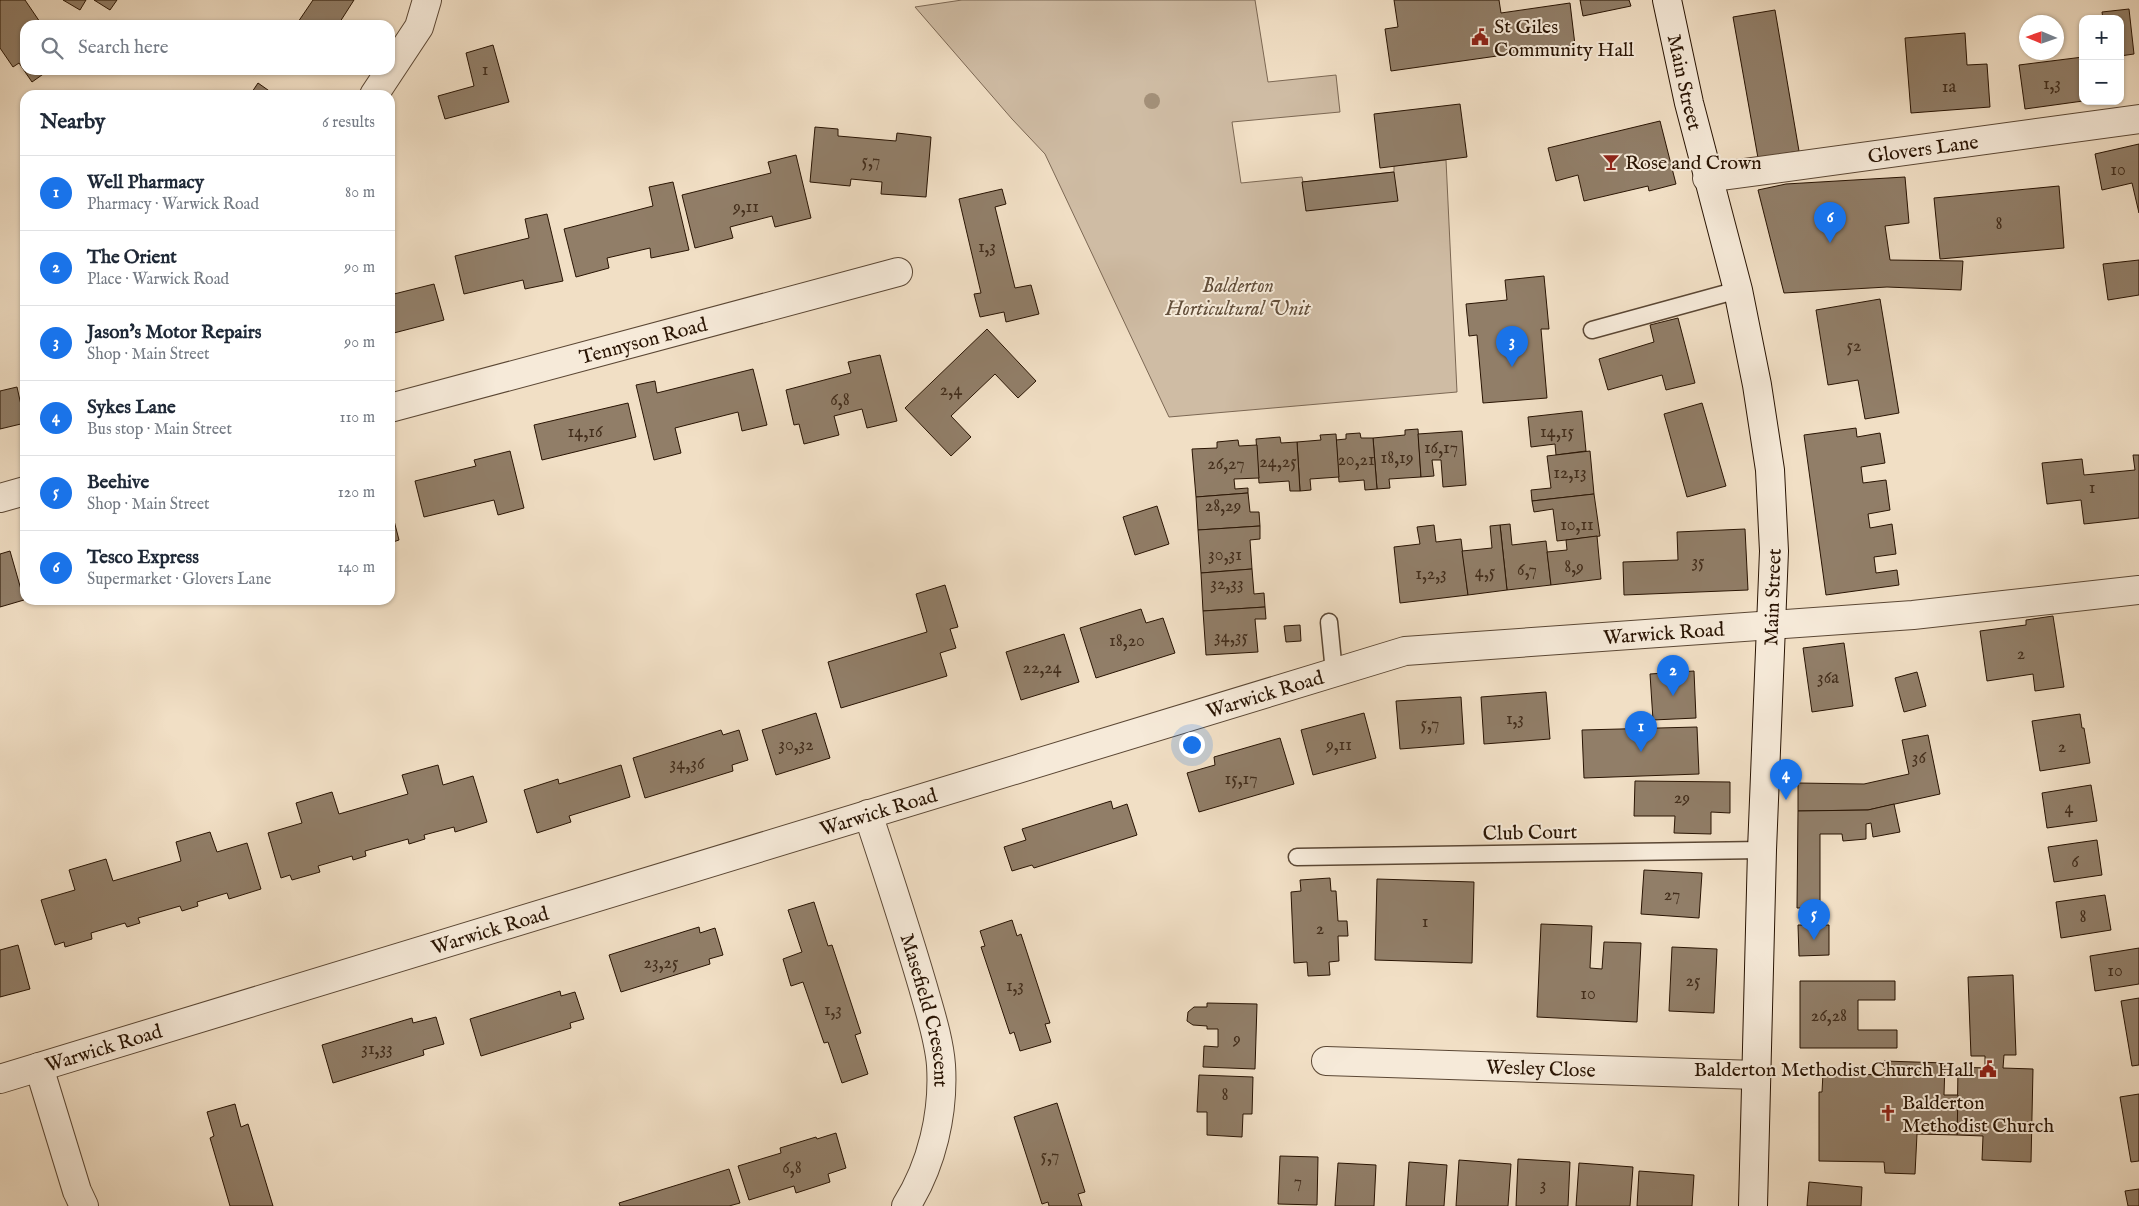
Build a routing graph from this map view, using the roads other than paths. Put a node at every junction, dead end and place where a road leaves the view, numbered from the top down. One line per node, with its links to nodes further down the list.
1 (427, 0): 3 (street)
2 (1667, 0): 7 (street, Main Street)
3 (395, 63)
4 (387, 75): 5 (street)
5 (377, 90)
6 (2139, 119): 7 (street, Glovers Lane)
7 (1707, 178): 9 (street, Main Street)
8 (898, 272): 11 (street, Tennyson Road)
9 (1738, 290): 10 (lane); 16 (street, Main Street)
10 (1592, 330)
11 (395, 407)
12 (20, 492): 13 (street)
13 (0, 498)
14 (2139, 590): 16 (street, Warwick Road)
15 (1329, 622): 17 (lane)
16 (1771, 626): 17 (street, Warwick Road); 19 (street, Main Street)
17 (1334, 672): 18 (street, Warwick Road)
18 (868, 814): 22 (street, Warwick Road); 26 (street, Masefield Crescent)
19 (1762, 850): 20 (lane, Club Court); 23 (street, Main Street)
20 (1298, 858)
21 (1326, 1060): 23 (street, Wesley Close)
22 (39, 1067): 24 (street, Warwick Road); 25 (street)
23 (1756, 1075): 27 (street, Main Street)
24 (0, 1079)
25 (84, 1206)
26 (906, 1206)
27 (1753, 1206)

